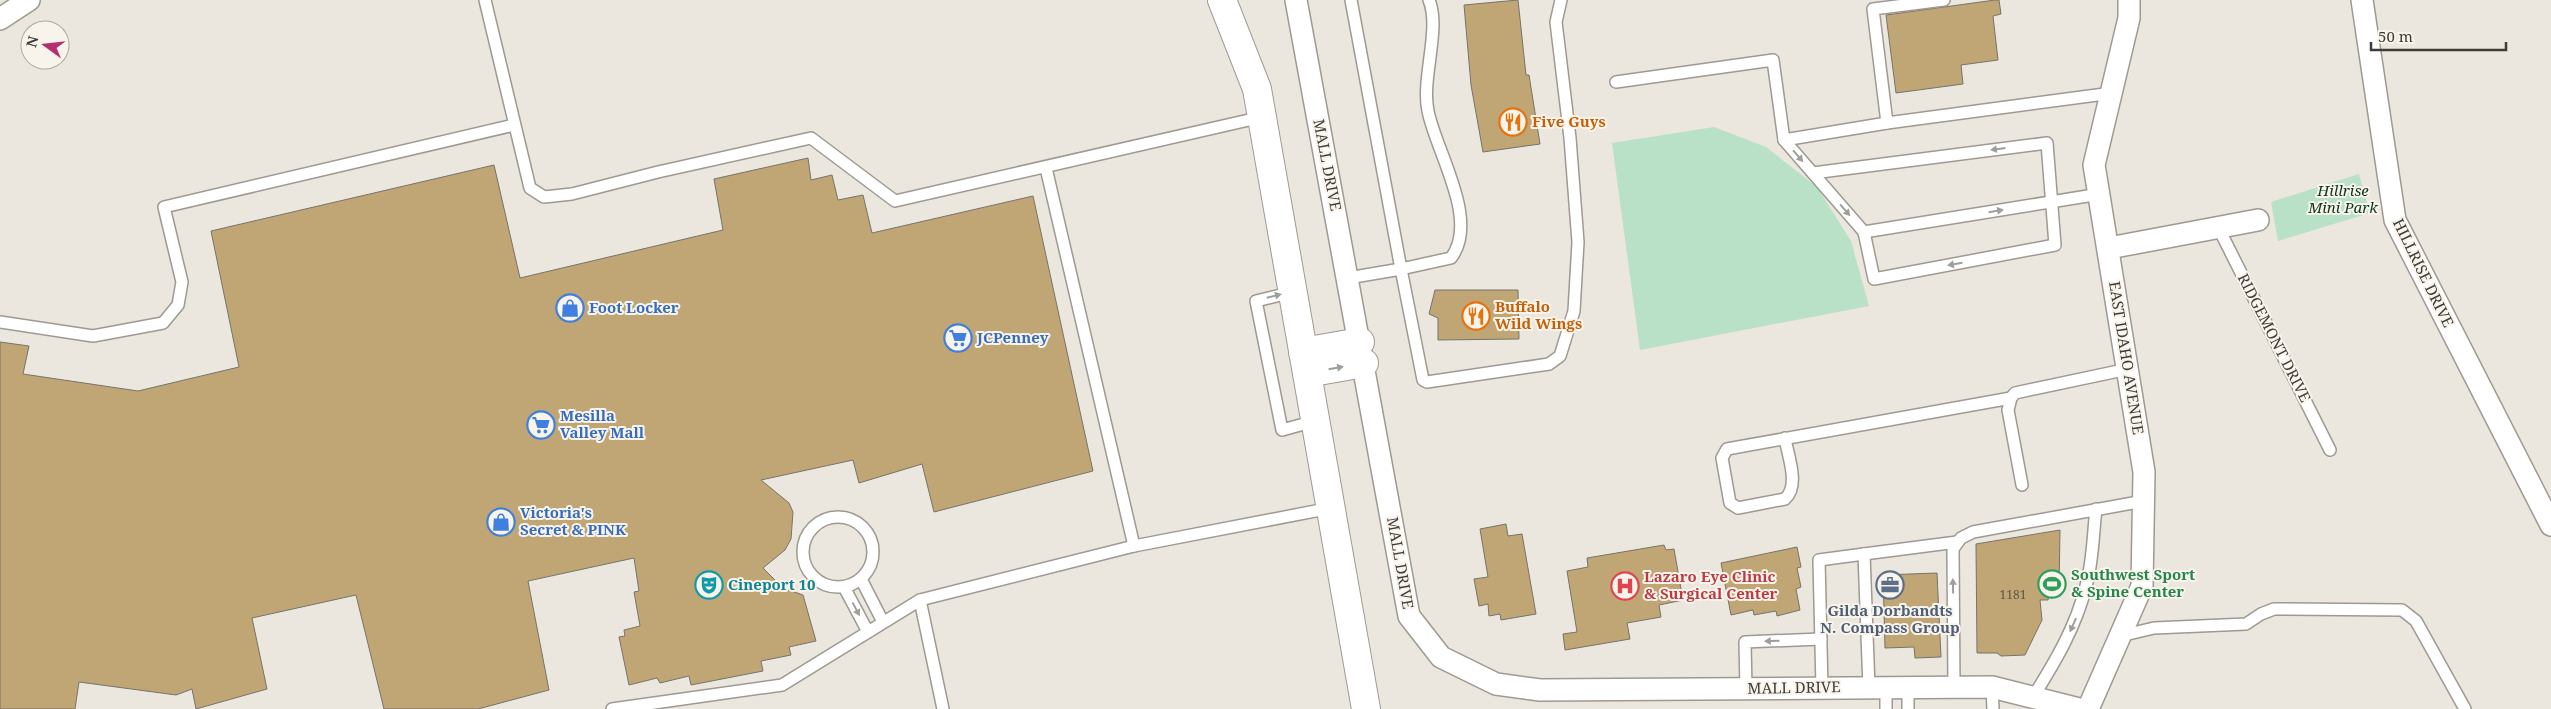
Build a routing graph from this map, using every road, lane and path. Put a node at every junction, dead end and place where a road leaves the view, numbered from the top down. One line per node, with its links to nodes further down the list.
1 (29, 0): 11 (street)
2 (485, 0): 16 (lane)
3 (1222, 0): 14 (street)
4 (1296, 0): 27 (street, MALL DRIVE)
5 (1351, 0): 26 (lane)
6 (1429, 0): 26 (lane)
7 (1561, 0): 26 (lane)
8 (1944, 0): 15 (lane)
9 (2129, 0): 13 (street, EAST IDAHO AVENUE)
10 (2362, 0): 41 (street, HILLRISE DRIVE)
11 (0, 19)
12 (1616, 82): 17 (lane)
13 (2112, 93): 15 (lane); 20 (street, EAST IDAHO AVENUE)
14 (1262, 118): 18 (lane); 28 (street)
15 (1888, 123): 17 (lane)
16 (514, 125): 18 (lane); 29 (lane)
17 (1784, 140): 19 (lane, one-way to 19)
18 (1046, 168): 43 (lane)
19 (1813, 173): 21 (lane, one-way to 19); 24 (lane, one-way to 24)
20 (2100, 194): 21 (lane); 25 (street, EAST IDAHO AVENUE)
21 (2050, 202): 24 (lane, one-way to 21); 24 (lane, one-way to 24)
22 (2258, 220): 23 (street)
23 (2218, 227): 25 (street); 36 (lane, RIDGEMONT DRIVE)
24 (1864, 232)
25 (2108, 248): 32 (street, EAST IDAHO AVENUE)
26 (1401, 269): 27 (lane)
27 (1348, 278): 30 (street, MALL DRIVE)
28 (1293, 292): 31 (street); 34 (lane, one-way to 28)
29 (0, 322)
30 (1362, 353): 31 (street); 57 (street, MALL DRIVE)
31 (1305, 363): 34 (street)
32 (2128, 369): 33 (lane); 38 (street, EAST IDAHO AVENUE)
33 (2010, 398): 35 (lane); 37 (lane)
34 (1316, 421): 39 (street)
35 (1785, 438): 35 (lane)
36 (2330, 450)
37 (2022, 484)
38 (2144, 501): 40 (lane); 50 (street, EAST IDAHO AVENUE)
39 (1331, 508): 43 (lane); 61 (street)
40 (2096, 509): 42 (lane); 58 (lane, one-way to 58)
41 (2551, 525)
42 (1957, 542): 44 (lane); 52 (lane, one-way to 42)
43 (1134, 546): 47 (lane)
44 (1864, 554): 51 (lane); 55 (lane)
45 (861, 579): 46 (lane); 46 (lane); 48 (lane)
46 (844, 587): 49 (lane, one-way to 49)
47 (920, 600): 48 (lane); 60 (lane)
48 (884, 622): 49 (lane)
49 (868, 632): 59 (lane)
50 (2120, 636): 66 (street, EAST IDAHO AVENUE); 67 (lane)
51 (1821, 639): 54 (lane); 57 (lane, one-way to 57)
52 (1954, 687): 53 (street, MALL DRIVE); 56 (street, MALL DRIVE)
53 (1992, 687): 58 (street, MALL DRIVE); 64 (lane)
54 (1822, 688): 55 (street, MALL DRIVE); 57 (street, MALL DRIVE)
55 (1878, 688): 56 (street, MALL DRIVE); 62 (lane)
56 (1908, 688): 63 (lane)
57 (1746, 689)
58 (2033, 697): 65 (street, MALL DRIVE)
59 (612, 709)
60 (943, 709)
61 (1364, 709)
62 (1886, 709)
63 (1908, 709)
64 (1993, 709)
65 (2079, 709)
66 (2088, 709)
67 (2465, 709)

